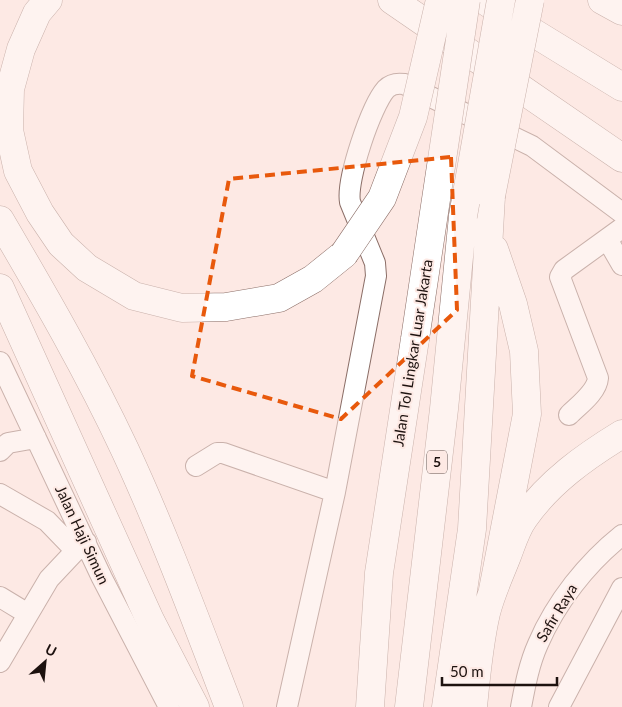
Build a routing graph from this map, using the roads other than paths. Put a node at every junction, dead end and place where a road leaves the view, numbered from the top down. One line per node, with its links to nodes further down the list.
1 (48, 0): 3 (highway, bridge)
2 (392, 0): 11 (highway)
3 (440, 0)
4 (466, 0): 37 (highway, Jalan Tol Lingkar Luar Jakarta, bridge)
5 (484, 0): 10 (highway)
6 (501, 0): 38 (highway, Jalan Tol Lingkar Luar Jakarta / 5, bridge)
7 (530, 0): 14 (highway, bridge)
8 (602, 0): 9 (highway)
9 (622, 10)
10 (622, 87)
11 (622, 158)
12 (622, 213): 24 (street)
13 (0, 220): 35 (highway)
14 (490, 232): 29 (highway); 39 (highway)
15 (614, 234): 16 (street); 19 (street)
16 (622, 265)
17 (0, 288): 34 (highway)
18 (0, 362): 21 (street, Jalan Haji Simun)
19 (568, 415)
20 (622, 434): 29 (highway)
21 (36, 438): 22 (street); 27 (street, Jalan Haji Simun)
22 (0, 451)
23 (196, 466): 24 (street)
24 (335, 492): 36 (street)
25 (0, 494): 27 (street)
26 (622, 535): 41 (street, Safir Raya)
27 (81, 547): 31 (street); 33 (street, Jalan Haji Simun)
28 (622, 588): 42 (street)
29 (493, 590): 40 (highway)
30 (0, 597): 31 (street)
31 (28, 614): 32 (street)
32 (0, 662)
33 (169, 707)
34 (195, 707)
35 (229, 707)
36 (286, 707)
37 (370, 707)
38 (409, 707)
39 (446, 707)
40 (473, 707)
41 (521, 707)
42 (559, 707)

